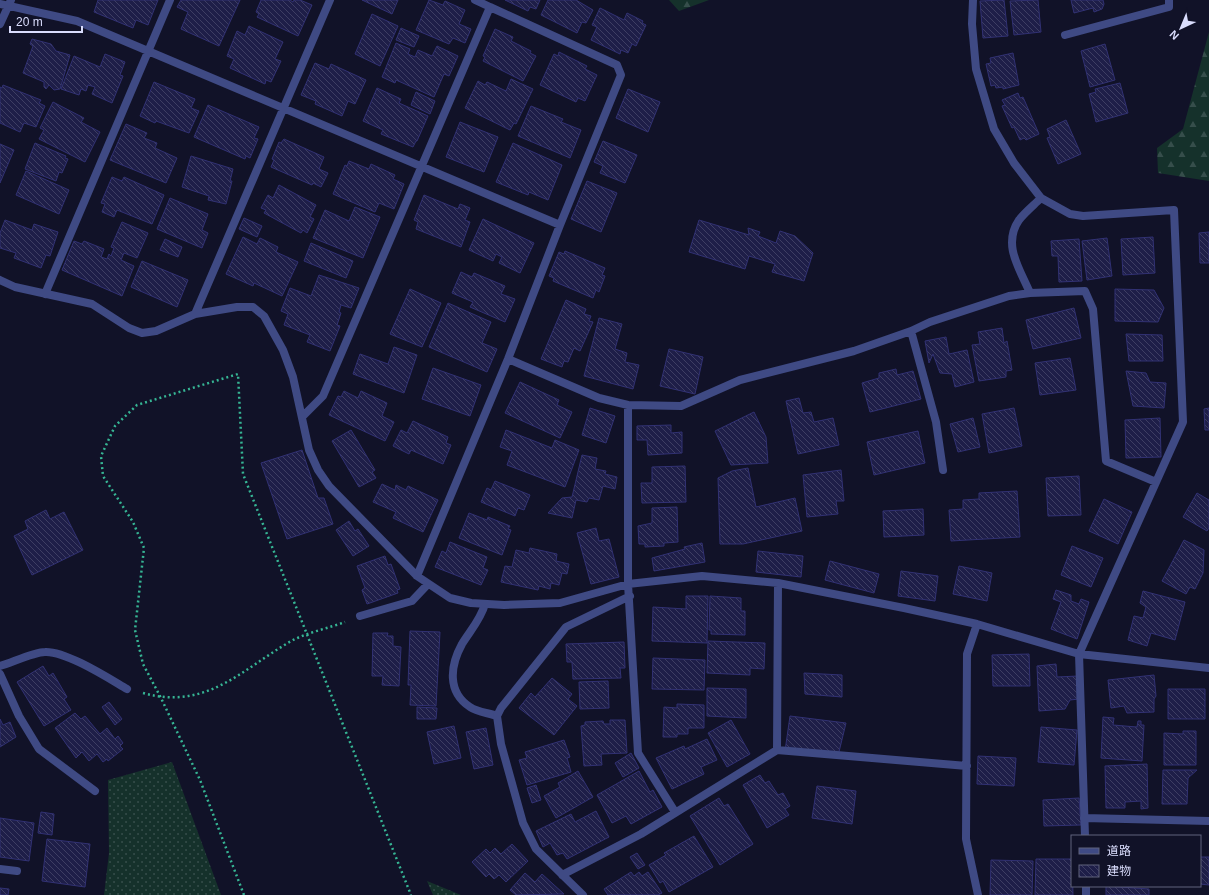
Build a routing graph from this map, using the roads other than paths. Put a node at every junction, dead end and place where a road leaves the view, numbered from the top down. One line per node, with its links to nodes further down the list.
1 (170, 0): 10 (street)
2 (330, 0): 11 (street)
3 (475, 0): 7 (street)
4 (973, 0): 13 (street)
5 (1169, 0): 9 (street)
6 (6, 3): 8 (street); 10 (street)
7 (490, 7): 12 (street); 14 (street)
8 (0, 24)
9 (1065, 35)
10 (149, 50): 11 (street); 17 (street)
11 (283, 108): 12 (street); 18 (street)
12 (423, 166): 14 (street); 22 (street)
13 (1041, 198): 16 (street); 24 (street)
14 (560, 224): 20 (street)
15 (0, 280): 17 (street)
16 (1030, 293): 19 (street); 24 (street)
17 (46, 294): 18 (street)
18 (195, 314): 22 (street)
19 (911, 331): 21 (street); 23 (street)
20 (508, 359): 21 (street); 25 (street)
21 (628, 405): 28 (street)
22 (303, 416): 25 (street)
23 (943, 470)
24 (1156, 482): 33 (street)
25 (417, 576): 27 (street)
26 (778, 583): 28 (street); 32 (street); 39 (street)
27 (428, 584): 30 (street); 31 (street)
28 (628, 584): 29 (street); 30 (street)
29 (630, 596): 38 (street); 42 (street)
30 (485, 604): 38 (street)
31 (360, 616)
32 (977, 624): 33 (street); 40 (street)
33 (1079, 654): 35 (street); 43 (street)
34 (0, 666): 37 (street)
35 (1209, 668)
36 (0, 674): 41 (street)
37 (127, 689)
38 (497, 716): 48 (street)
39 (777, 750): 40 (street); 42 (street)
40 (967, 766): 50 (street)
41 (95, 790)
42 (675, 812): 48 (street)
43 (1084, 818): 44 (street); 45 (street)
44 (1209, 821)
45 (1085, 835)
46 (0, 869): 47 (street)
47 (17, 872)
48 (562, 876): 49 (street)
49 (583, 895)
50 (978, 895)

